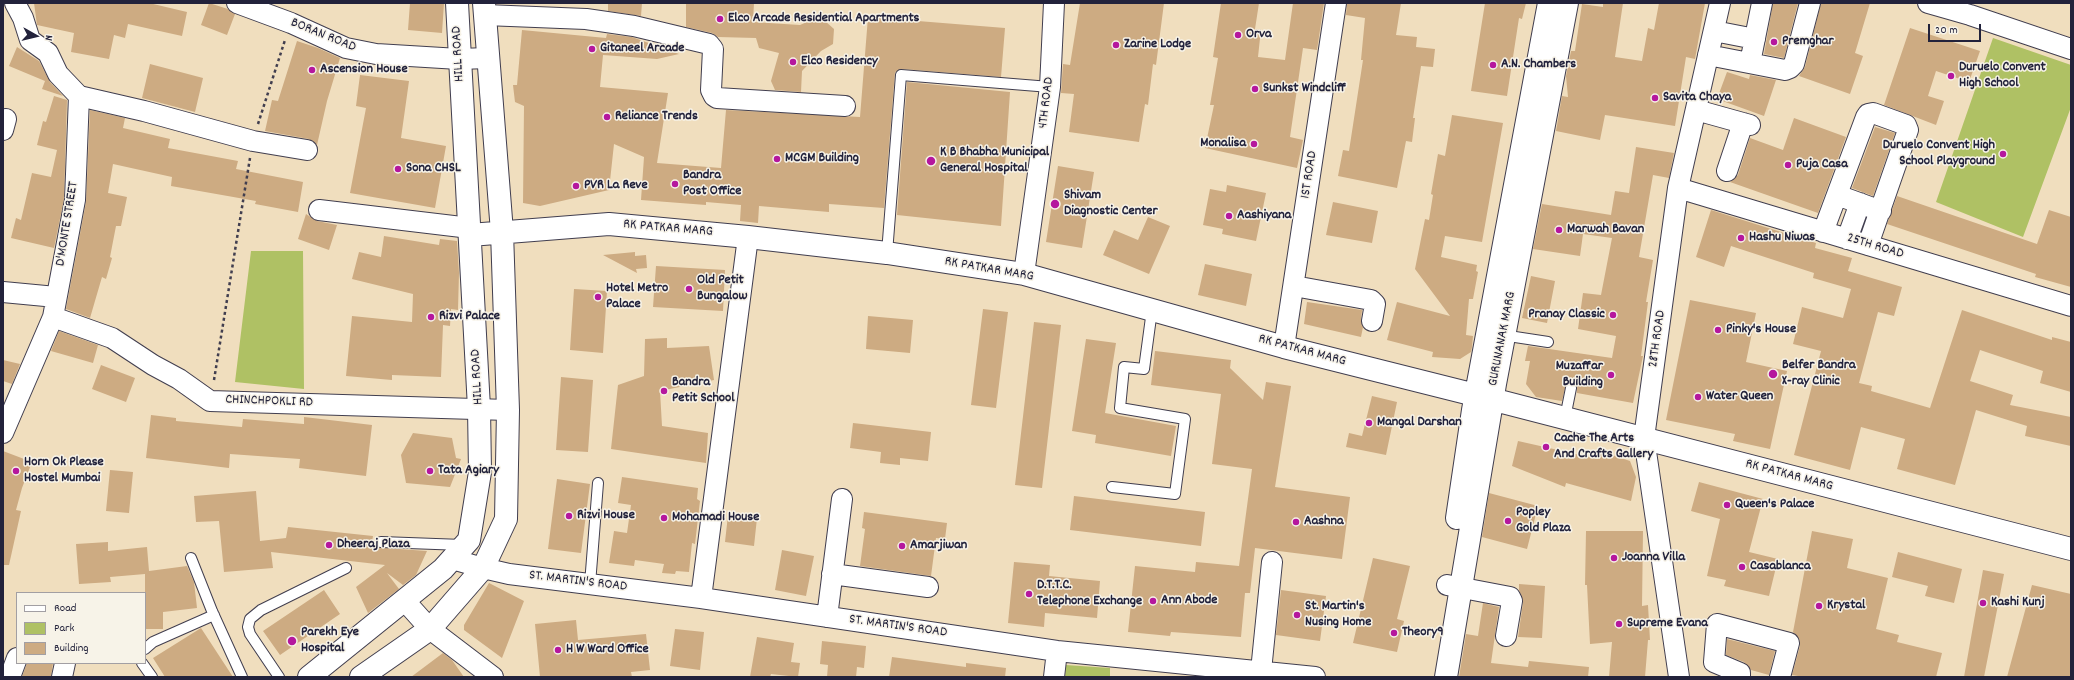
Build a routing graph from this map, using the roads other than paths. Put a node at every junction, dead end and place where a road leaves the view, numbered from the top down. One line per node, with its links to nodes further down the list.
1 (15, 3): 18 (street)
2 (237, 3): 16 (street, BORAN ROAD)
3 (457, 3): 16 (main road, HILL ROAD)
4 (1054, 3): 17 (street, 4TH ROAD)
5 (1336, 3): 36 (street, 1ST ROAD)
6 (1549, 3): 45 (main road, GURUNANAK MARG)
7 (1567, 3): 45 (main road, GURUNANAK MARG)
8 (1810, 3): 13 (street)
9 (1928, 3): 14 (street)
10 (1758, 4): 13 (street)
11 (484, 9): 15 (main road, HILL ROAD); 19 (street)
12 (1713, 31): 13 (street); 13 (street); 20 (street, 28TH ROAD)
13 (1754, 47)
14 (2071, 49)
15 (488, 58): 16 (street, BORAN ROAD); 30 (main road, HILL ROAD)
16 (459, 59): 29 (main road, HILL ROAD)
17 (1050, 87): 34 (lane); 35 (street, 4TH ROAD)
18 (79, 96): 21 (street); 40 (street, D'MONTE STREET)
19 (845, 106)
20 (1696, 110): 22 (street); 23 (street, 28TH ROAD)
21 (306, 150)
22 (1727, 171)
23 (1678, 188): 28 (street, 25TH ROAD); 54 (street, 28TH ROAD)
24 (1837, 195): 25 (street); 27 (street); 28 (street)
25 (1860, 204): 27 (street); 32 (street)
26 (319, 210): 29 (street)
27 (1880, 211): 33 (street)
28 (1813, 223): 32 (street, 25TH ROAD)
29 (470, 231): 30 (main road, RK PATKAR MARG); 50 (main road, HILL ROAD)
30 (502, 232): 31 (main road, RK PATKAR MARG); 51 (main road, HILL ROAD)
31 (748, 237): 34 (main road, RK PATKAR MARG); 69 (street)
32 (1847, 239): 33 (street, 25TH ROAD)
33 (1868, 245): 37 (street, 25TH ROAD)
34 (887, 253): 35 (main road, RK PATKAR MARG)
35 (1024, 274): 42 (main road, RK PATKAR MARG)
36 (1294, 286): 44 (street); 47 (street, 1ST ROAD)
37 (2041, 288): 39 (street); 41 (street, 25TH ROAD)
38 (3, 292): 40 (street)
39 (2071, 293)
40 (56, 297): 43 (street, D'MONTE STREET)
41 (2071, 306)
42 (1152, 310): 47 (main road, RK PATKAR MARG); 56 (lane)
43 (53, 317): 50 (street, CHINCHPOKLI RD); 53 (street, D'MONTE STREET)
44 (1372, 321)
45 (1496, 334): 46 (lane); 49 (main road, GURUNANAK MARG)
46 (1548, 342)
47 (1284, 347): 49 (main road, RK PATKAR MARG)
48 (1571, 388): 52 (lane)
49 (1485, 397): 52 (main road, RK PATKAR MARG); 67 (main road, GURUNANAK MARG)
50 (480, 408): 51 (street, CHINCHPOKLI RD); 60 (main road, HILL ROAD)
51 (508, 410): 64 (main road, HILL ROAD)
52 (1565, 418): 54 (main road, RK PATKAR MARG)
53 (3, 433)
54 (1644, 438): 59 (main road, RK PATKAR MARG); 94 (street, 28TH ROAD)
55 (598, 483): 66 (lane)
56 (1112, 487)
57 (842, 499): 65 (street)
58 (381, 542): 60 (lane)
59 (2071, 549)
60 (459, 552): 64 (street, ST. MARTIN'S ROAD); 70 (main road, HILL ROAD)
61 (191, 558): 71 (lane)
62 (1272, 562): 80 (street)
63 (346, 568): 86 (lane)
64 (483, 568): 66 (street, ST. MARTIN'S ROAD); 73 (main road, HILL ROAD)
65 (832, 574): 68 (street); 72 (street)
66 (590, 584): 69 (street, ST. MARTIN'S ROAD)
67 (1454, 586): 74 (street); 92 (main road, GURUNANAK MARG); 93 (main road, GURUNANAK MARG)
68 (928, 587)
69 (701, 598): 72 (street, ST. MARTIN'S ROAD)
70 (404, 600): 73 (street); 87 (main road, HILL ROAD)
71 (214, 615): 75 (lane); 85 (lane)
72 (827, 617): 76 (street, ST. MARTIN'S ROAD)
73 (430, 630): 88 (main road, HILL ROAD); 89 (street)
74 (1506, 636)
75 (146, 648)
76 (1057, 651): 80 (street, ST. MARTIN'S ROAD); 90 (street)
77 (16, 661): 82 (street)
78 (65, 664): 83 (street)
79 (143, 664): 84 (lane)
80 (1254, 673): 81 (street, ST. MARTIN'S ROAD)
81 (1294, 676): 91 (street, ST. MARTIN'S ROAD)
82 (10, 677)
83 (62, 677)
84 (152, 677)
85 (242, 677)
86 (279, 677)
87 (309, 677)
88 (361, 677)
89 (493, 677)
90 (1054, 677)
91 (1315, 677)
92 (1433, 677)
93 (1446, 677)
94 (1679, 677)
95 (1740, 677): 96 (street)
96 (1780, 677)

